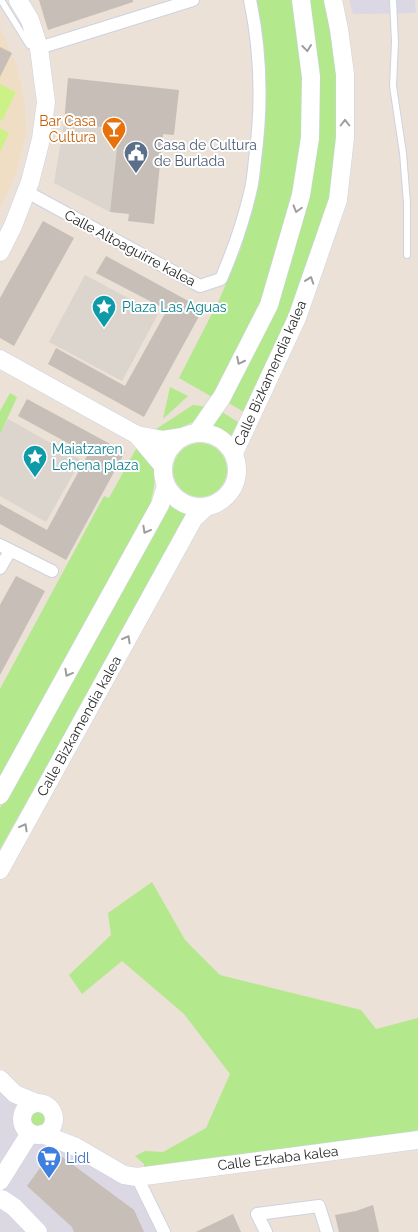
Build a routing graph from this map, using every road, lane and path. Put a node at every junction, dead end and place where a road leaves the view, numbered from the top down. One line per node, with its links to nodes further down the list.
1 (1, 0): 8 (lane)
2 (18, 0): 8 (main road)
3 (193, 0): 8 (street)
4 (250, 0): 9 (street, Calle Altoaguirre kalea)
5 (301, 0): 14 (main road, Calle Bizkamendia kalea, one-way to 14)
6 (333, 0): 15 (main road, Calle Bizkamendia kalea, one-way to 6)
7 (393, 0): 11 (lane)
8 (39, 48): 9 (main road)
9 (27, 192): 10 (main road)
10 (0, 252)
11 (407, 255)
12 (0, 359): 13 (main road)
13 (136, 435): 14 (main road); 16 (main road)
14 (190, 435): 15 (main road); 16 (main road)
15 (234, 453): 18 (main road)
16 (163, 466): 17 (main road)
17 (166, 486): 18 (main road); 22 (main road, one-way to 22)
18 (206, 507): 23 (main road, Calle Bizkamendia kalea, one-way to 18)
19 (5, 548): 20 (street); 21 (street)
20 (0, 568)
21 (52, 571)
22 (0, 795)
23 (0, 870)
24 (0, 1079): 25 (main road)
25 (15, 1094): 26 (main road); 27 (main road)
26 (37, 1103): 27 (main road); 27 (main road)
27 (37, 1127): 29 (main road); 30 (main road)
28 (418, 1140): 29 (main road, Calle Ezkaba kalea)
29 (137, 1177): 33 (street)
30 (0, 1181)
31 (1, 1195): 32 (main road)
32 (38, 1232)
33 (164, 1232)
34 (266, 1232): 35 (street)
35 (327, 1232)

